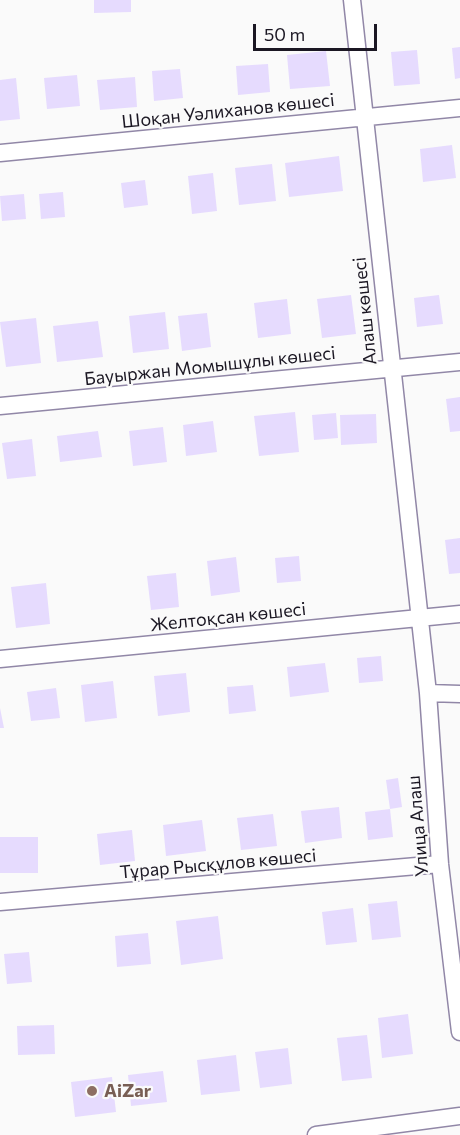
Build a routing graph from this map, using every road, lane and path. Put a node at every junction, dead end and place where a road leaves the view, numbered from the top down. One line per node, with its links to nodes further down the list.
1 (352, 0): 3 (street, Алаш көшесі)
2 (460, 108): 3 (street, Шоқан Уәлиханов көшесі)
3 (363, 117): 4 (street, Шоқан Уәлиханов көшесі); 6 (street, Алаш көшесі)
4 (0, 153)
5 (460, 362): 6 (street, Бауыржан Момышұлы көшесі)
6 (391, 368): 7 (street, Бауыржан Момышұлы көшесі); 9 (street, Алаш көшесі)
7 (0, 406)
8 (460, 614): 9 (street, Желтоқсан көшесі)
9 (419, 617): 10 (street, Желтоқсан көшесі); 11 (street, Улица Алаш)
10 (0, 659)
11 (428, 693): 12 (street); 13 (street, Улица Алаш)
12 (460, 694)
13 (440, 864): 14 (street, Тұрар Рысқұлов көшесі); 15 (street, Улица Алаш)
14 (0, 902)
15 (460, 1032)
16 (460, 1116): 17 (street)
17 (316, 1135)

